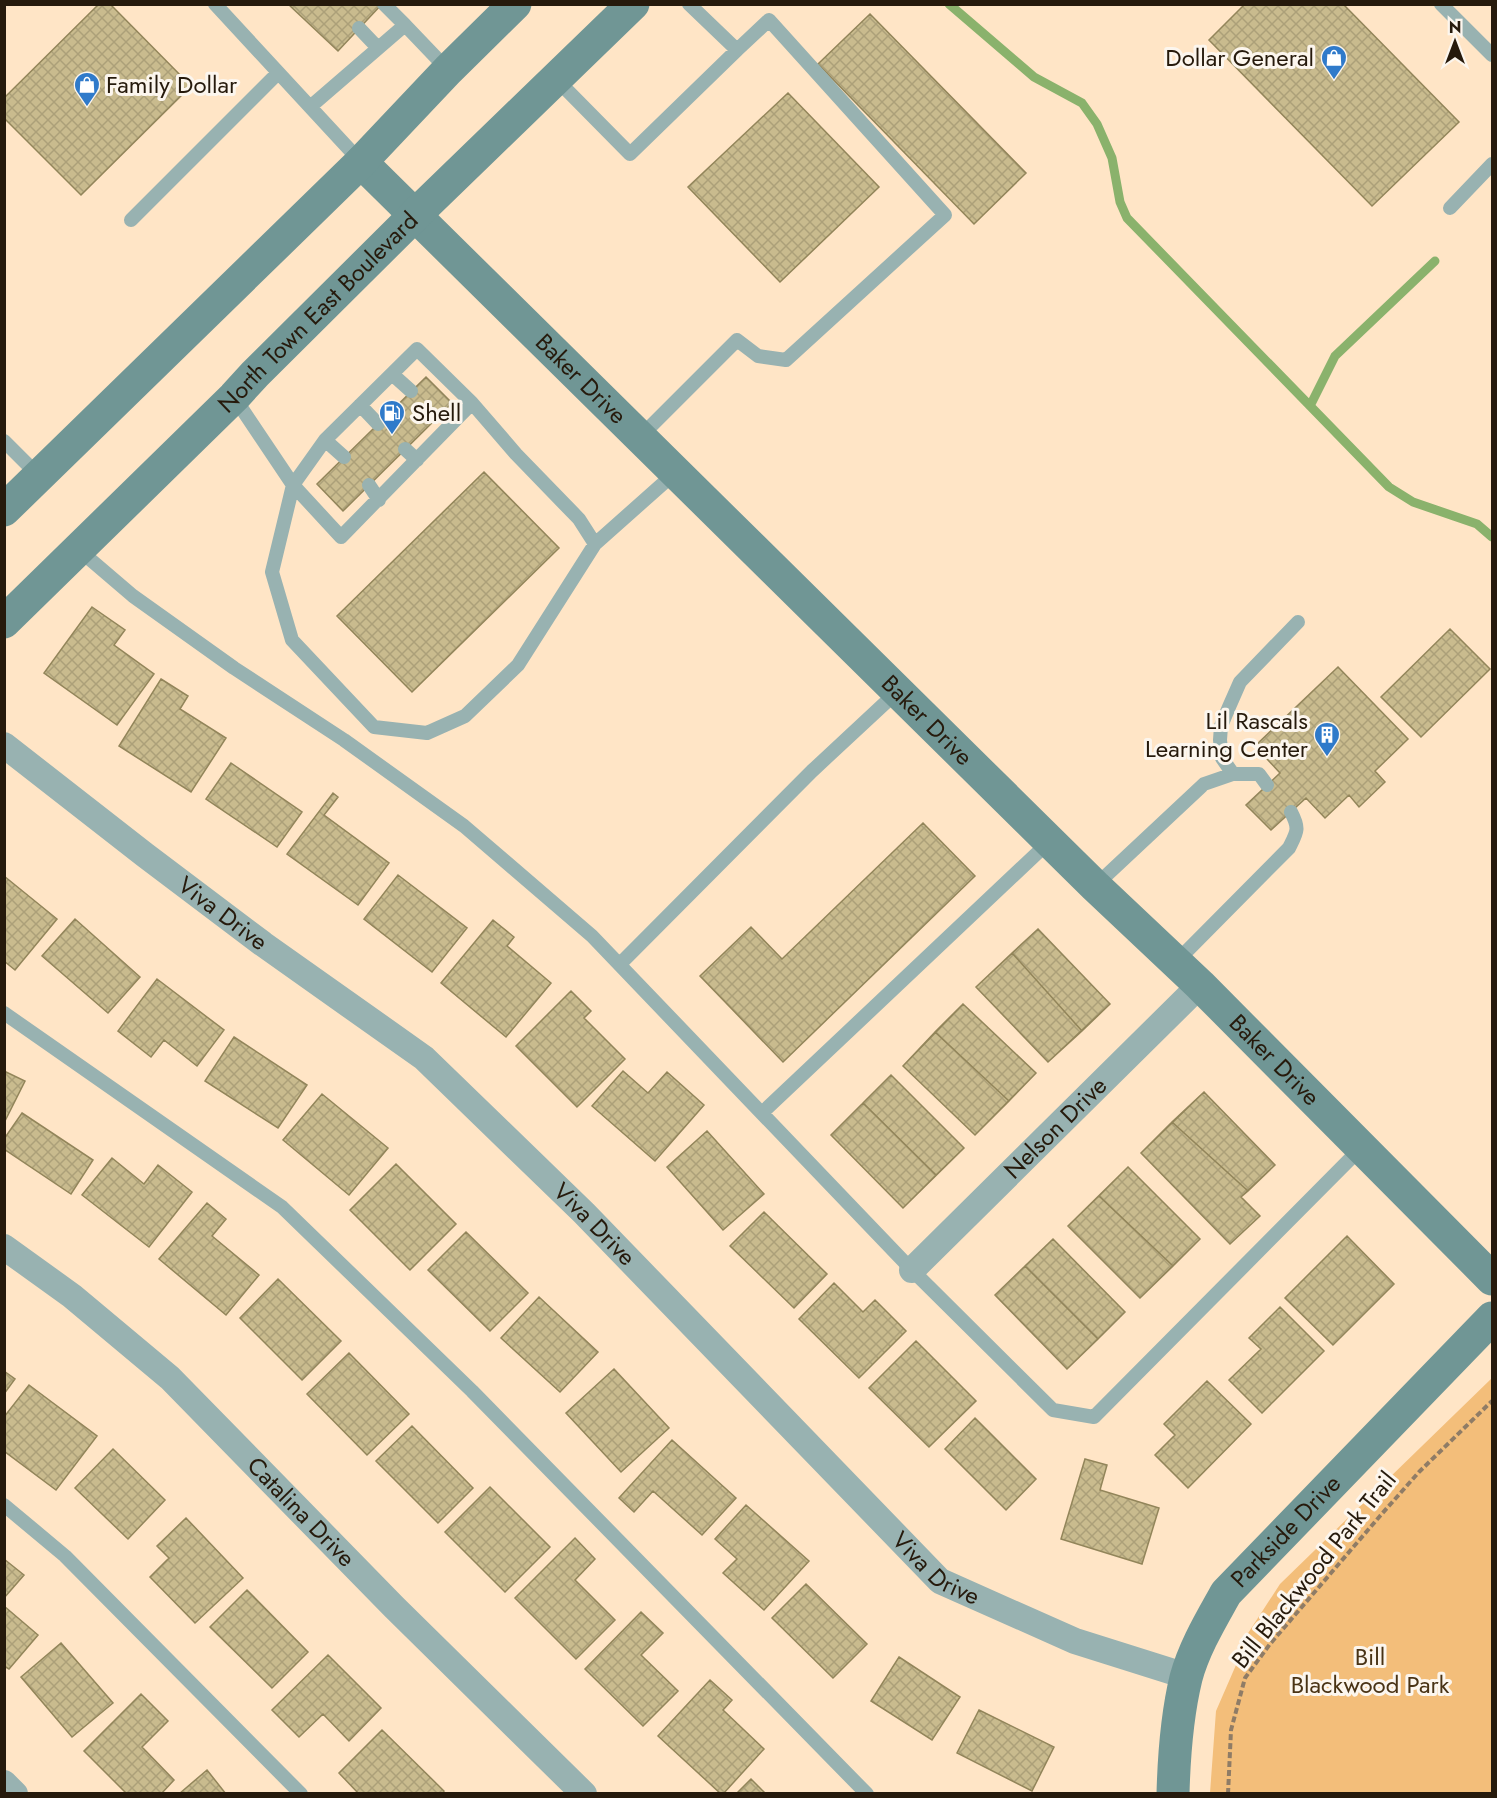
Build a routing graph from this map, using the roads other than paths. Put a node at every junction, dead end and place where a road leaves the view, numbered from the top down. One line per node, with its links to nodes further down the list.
1 (384, 4): 7 (lane)
2 (633, 4): 14 (street, North Town East Boulevard)
3 (689, 4): 10 (lane)
4 (1441, 4): 11 (lane)
5 (218, 6): 13 (lane)
6 (507, 7): 12 (street)
7 (405, 25): 9 (lane); 12 (lane)
8 (359, 28): 9 (lane)
9 (378, 48): 15 (lane)
10 (737, 50): 14 (lane); 29 (lane)
11 (1492, 55)
12 (448, 70): 16 (street)
13 (278, 73): 15 (lane); 20 (lane)
14 (556, 79): 19 (street, North Town East Boulevard)
15 (310, 107): 16 (lane)
16 (361, 162): 19 (street, Baker Drive); 36 (street)
17 (1492, 164): 18 (lane)
18 (1450, 208)
19 (415, 215): 23 (street, North Town East Boulevard); 29 (street, Baker Drive)
20 (131, 220)
21 (392, 374): 22 (lane); 24 (lane); 25 (lane)
22 (411, 391)
23 (234, 397): 37 (lane); 42 (street, North Town East Boulevard)
24 (472, 403): 28 (lane); 41 (lane)
25 (360, 405): 27 (lane); 30 (lane)
26 (438, 417): 28 (lane)
27 (378, 424)
28 (449, 427): 34 (lane)
29 (640, 437): 35 (street, Baker Drive)
30 (325, 440): 33 (lane); 37 (lane)
31 (4, 441): 36 (lane)
32 (405, 449): 34 (lane)
33 (344, 457)
34 (417, 460): 39 (lane)
35 (676, 472): 41 (lane); 45 (street, Baker Drive)
36 (39, 476): 40 (street)
37 (293, 485): 39 (lane); 41 (lane)
38 (369, 485): 39 (lane)
39 (379, 500)
40 (4, 510)
41 (595, 543)
42 (78, 549): 43 (street, North Town East Boulevard); 53 (lane)
43 (4, 622)
44 (1298, 622): 47 (lane)
45 (897, 691): 50 (street, Baker Drive); 53 (lane)
46 (4, 746): 63 (street, Viva Drive)
47 (1233, 774): 48 (lane); 51 (lane)
48 (1268, 785)
49 (1291, 812): 52 (lane)
50 (1050, 841): 51 (street, Baker Drive); 56 (lane)
51 (1095, 885): 52 (street, Baker Drive)
52 (1176, 962): 54 (street, Baker Drive)
53 (620, 964): 56 (lane)
54 (1200, 985): 57 (street, Baker Drive); 59 (street, Nelson Drive)
55 (4, 1013): 68 (lane)
56 (763, 1112): 59 (lane)
57 (1362, 1147): 59 (lane); 60 (street, Baker Drive)
58 (4, 1247): 67 (street, Catalina Drive)
59 (912, 1270)
60 (1492, 1279)
61 (1492, 1318): 63 (street, Parkside Drive)
62 (4, 1505): 66 (lane)
63 (1186, 1676): 69 (street, Parkside Drive)
64 (4, 1783): 65 (street)
65 (15, 1794)
66 (301, 1794)
67 (584, 1794)
68 (867, 1794)
69 (1173, 1794)

